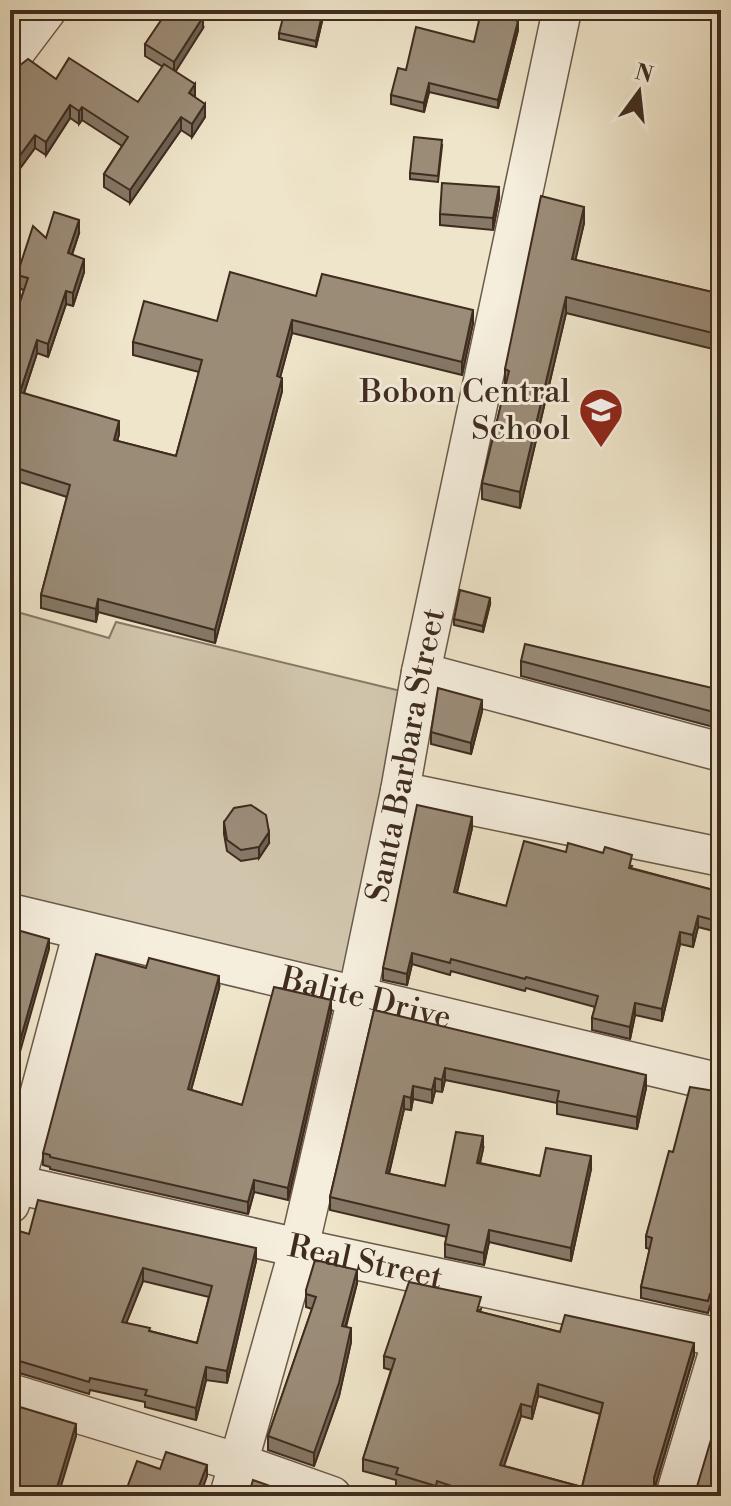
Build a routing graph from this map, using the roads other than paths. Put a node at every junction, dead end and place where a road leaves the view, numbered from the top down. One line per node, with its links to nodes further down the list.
1 (47, 10): 3 (street)
2 (562, 10): 4 (street, Santa Barbara Street)
3 (10, 59)
4 (421, 672): 5 (street); 6 (street, Santa Barbara Street)
5 (721, 752)
6 (400, 791): 7 (street); 10 (street, Santa Barbara Street)
7 (721, 857)
8 (10, 913): 9 (street, Balite Drive)
9 (83, 931): 10 (street, Balite Drive); 12 (street)
10 (357, 997): 11 (street, Balite Drive); 13 (street, Santa Barbara Street)
11 (721, 1083)
12 (12, 1191): 13 (street, Real Street)
13 (299, 1248): 14 (street, Real Street); 16 (street, Santa Barbara Street)
14 (721, 1340): 18 (street)
15 (10, 1393): 16 (street)
16 (234, 1480): 17 (street)
17 (332, 1496)
18 (675, 1496)

